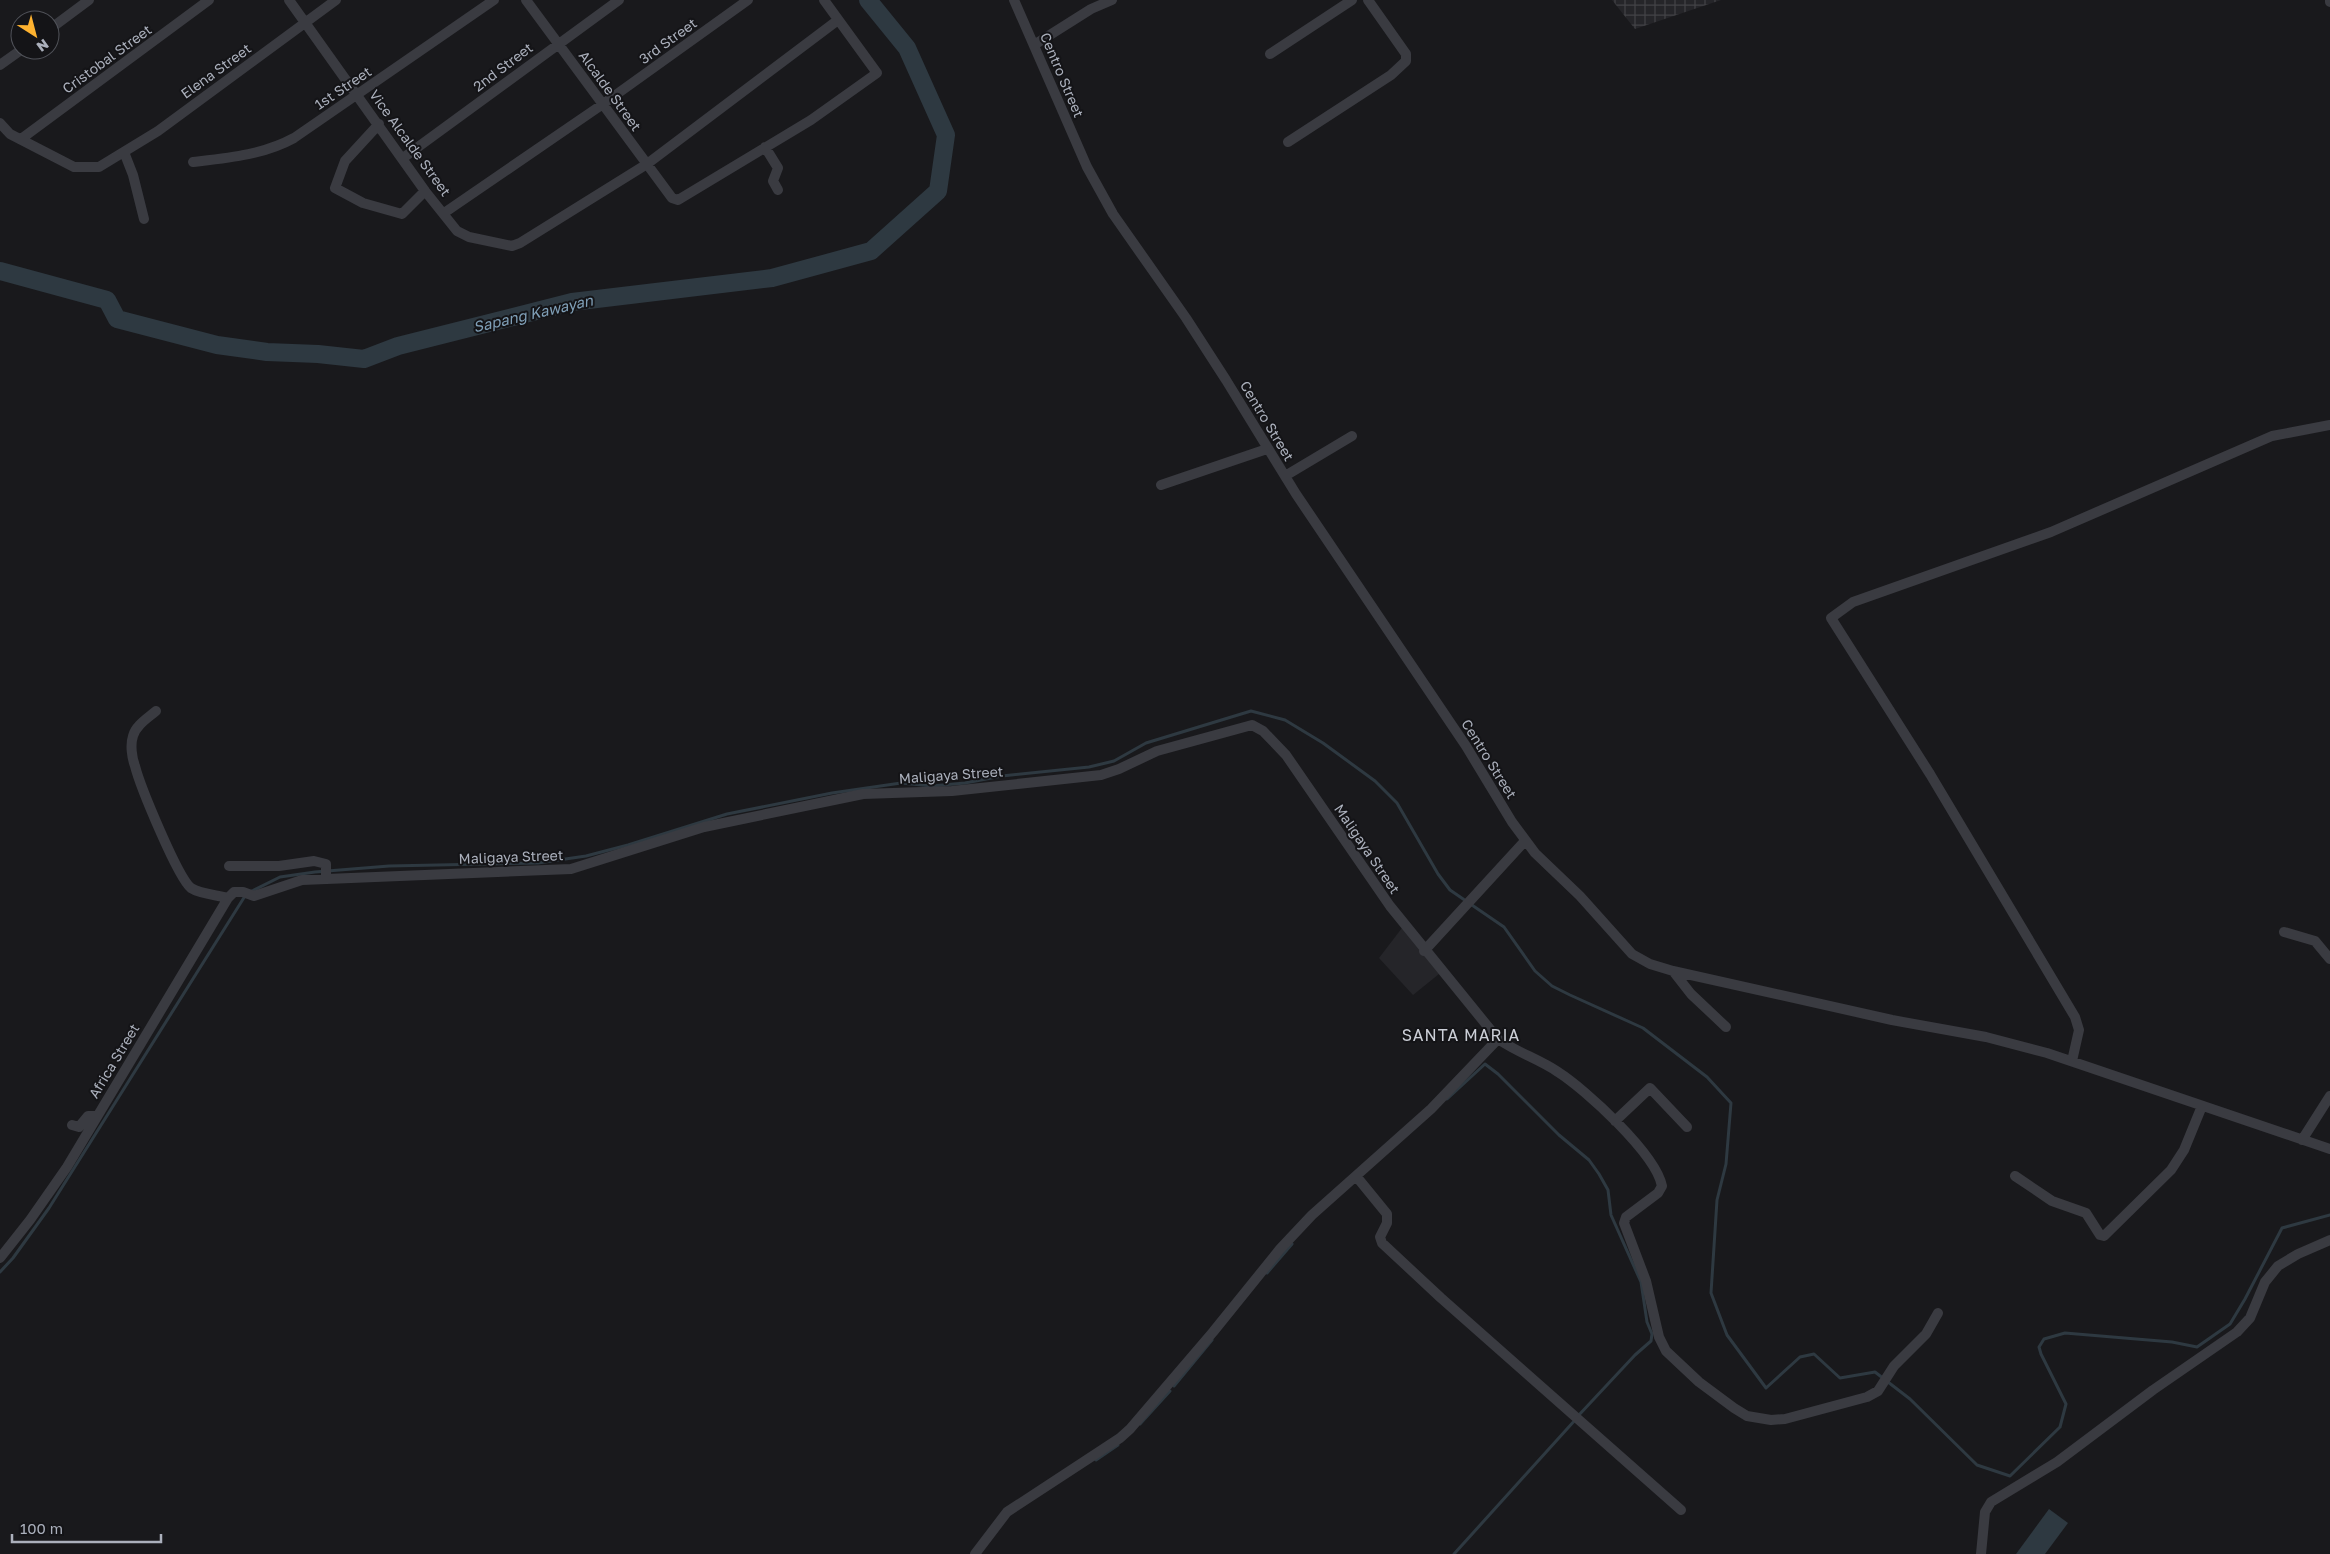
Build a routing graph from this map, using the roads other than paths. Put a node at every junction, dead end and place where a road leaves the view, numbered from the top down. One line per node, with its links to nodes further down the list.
1 (89, 0): 15 (street)
2 (209, 0): 24 (street, Cristobal Street)
3 (289, 0): 16 (street, Vice Alcalde Street)
4 (336, 0): 16 (street, Elena Street)
5 (494, 0): 20 (street, 1st Street)
6 (526, 0): 17 (street, Alcalde Street)
7 (619, 0): 17 (street, 2nd Street)
8 (748, 0): 21 (street, 3rd Street)
9 (824, 0): 14 (street)
10 (1014, 0): 18 (street, Centro Street)
11 (1112, 0): 18 (street)
12 (1352, 0): 19 (street)
13 (1368, 0): 25 (street)
14 (838, 20): 26 (street); 30 (street)
15 (60, 21)
16 (306, 23): 20 (street, Vice Alcalde Street); 27 (street, Elena Street)
17 (558, 43): 21 (street, Alcalde Street); 28 (street, 2nd Street)
18 (1034, 45): 37 (street, Centro Street)
19 (1270, 54)
20 (358, 96): 23 (street, Vice Alcalde Street); 29 (street, 1st Street)
21 (603, 104): 30 (street, Alcalde Street); 33 (street, 3rd Street)
22 (0, 123): 24 (street, Elena Street)
23 (379, 124): 28 (street, Vice Alcalde Street); 32 (street)
24 (21, 139): 27 (street, Elena Street)
25 (1288, 142)
26 (765, 147): 30 (street, Alcalde Street); 31 (street)
27 (124, 152): 34 (street)
28 (404, 158): 32 (street, Vice Alcalde Street)
29 (193, 162)
30 (647, 164): 33 (street, Vice Alcalde Street)
31 (778, 190)
32 (426, 191): 33 (street, Vice Alcalde Street)
33 (444, 213)
34 (144, 219)
35 (2330, 425): 51 (street)
36 (1352, 436): 38 (street)
37 (1268, 449): 38 (street, Centro Street); 39 (street)
38 (1285, 476): 41 (street, Centro Street)
39 (1160, 486)
40 (156, 711): 44 (street)
41 (1525, 841): 46 (street); 48 (street, Centro Street)
42 (228, 866): 43 (street)
43 (326, 874): 44 (street, Maligaya Street); 46 (street, Maligaya Street)
44 (228, 898): 54 (street, Africa Street)
45 (2284, 932): 47 (street)
46 (1424, 951): 50 (street, Maligaya Street)
47 (2330, 959)
48 (1673, 971): 49 (street); 51 (street, Centro Street)
49 (1726, 1027)
50 (1498, 1039): 55 (street, Maligaya Street); 60 (street)
51 (2072, 1061): 53 (street, Centro Street)
52 (2330, 1096): 58 (street)
53 (2202, 1106): 58 (street, Centro Street); 61 (street)
54 (97, 1116): 56 (street); 63 (street, Africa Street)
55 (1616, 1121): 57 (street); 64 (street, Maligaya Street)
56 (72, 1125)
57 (1687, 1127)
58 (2302, 1140): 59 (street, Centro Street)
59 (2330, 1149)
60 (1356, 1176): 65 (street); 66 (street)
61 (2015, 1176)
62 (2330, 1240): 67 (street)
63 (0, 1258)
64 (1938, 1313)
65 (1681, 1510)
66 (975, 1554)
67 (1980, 1554)

